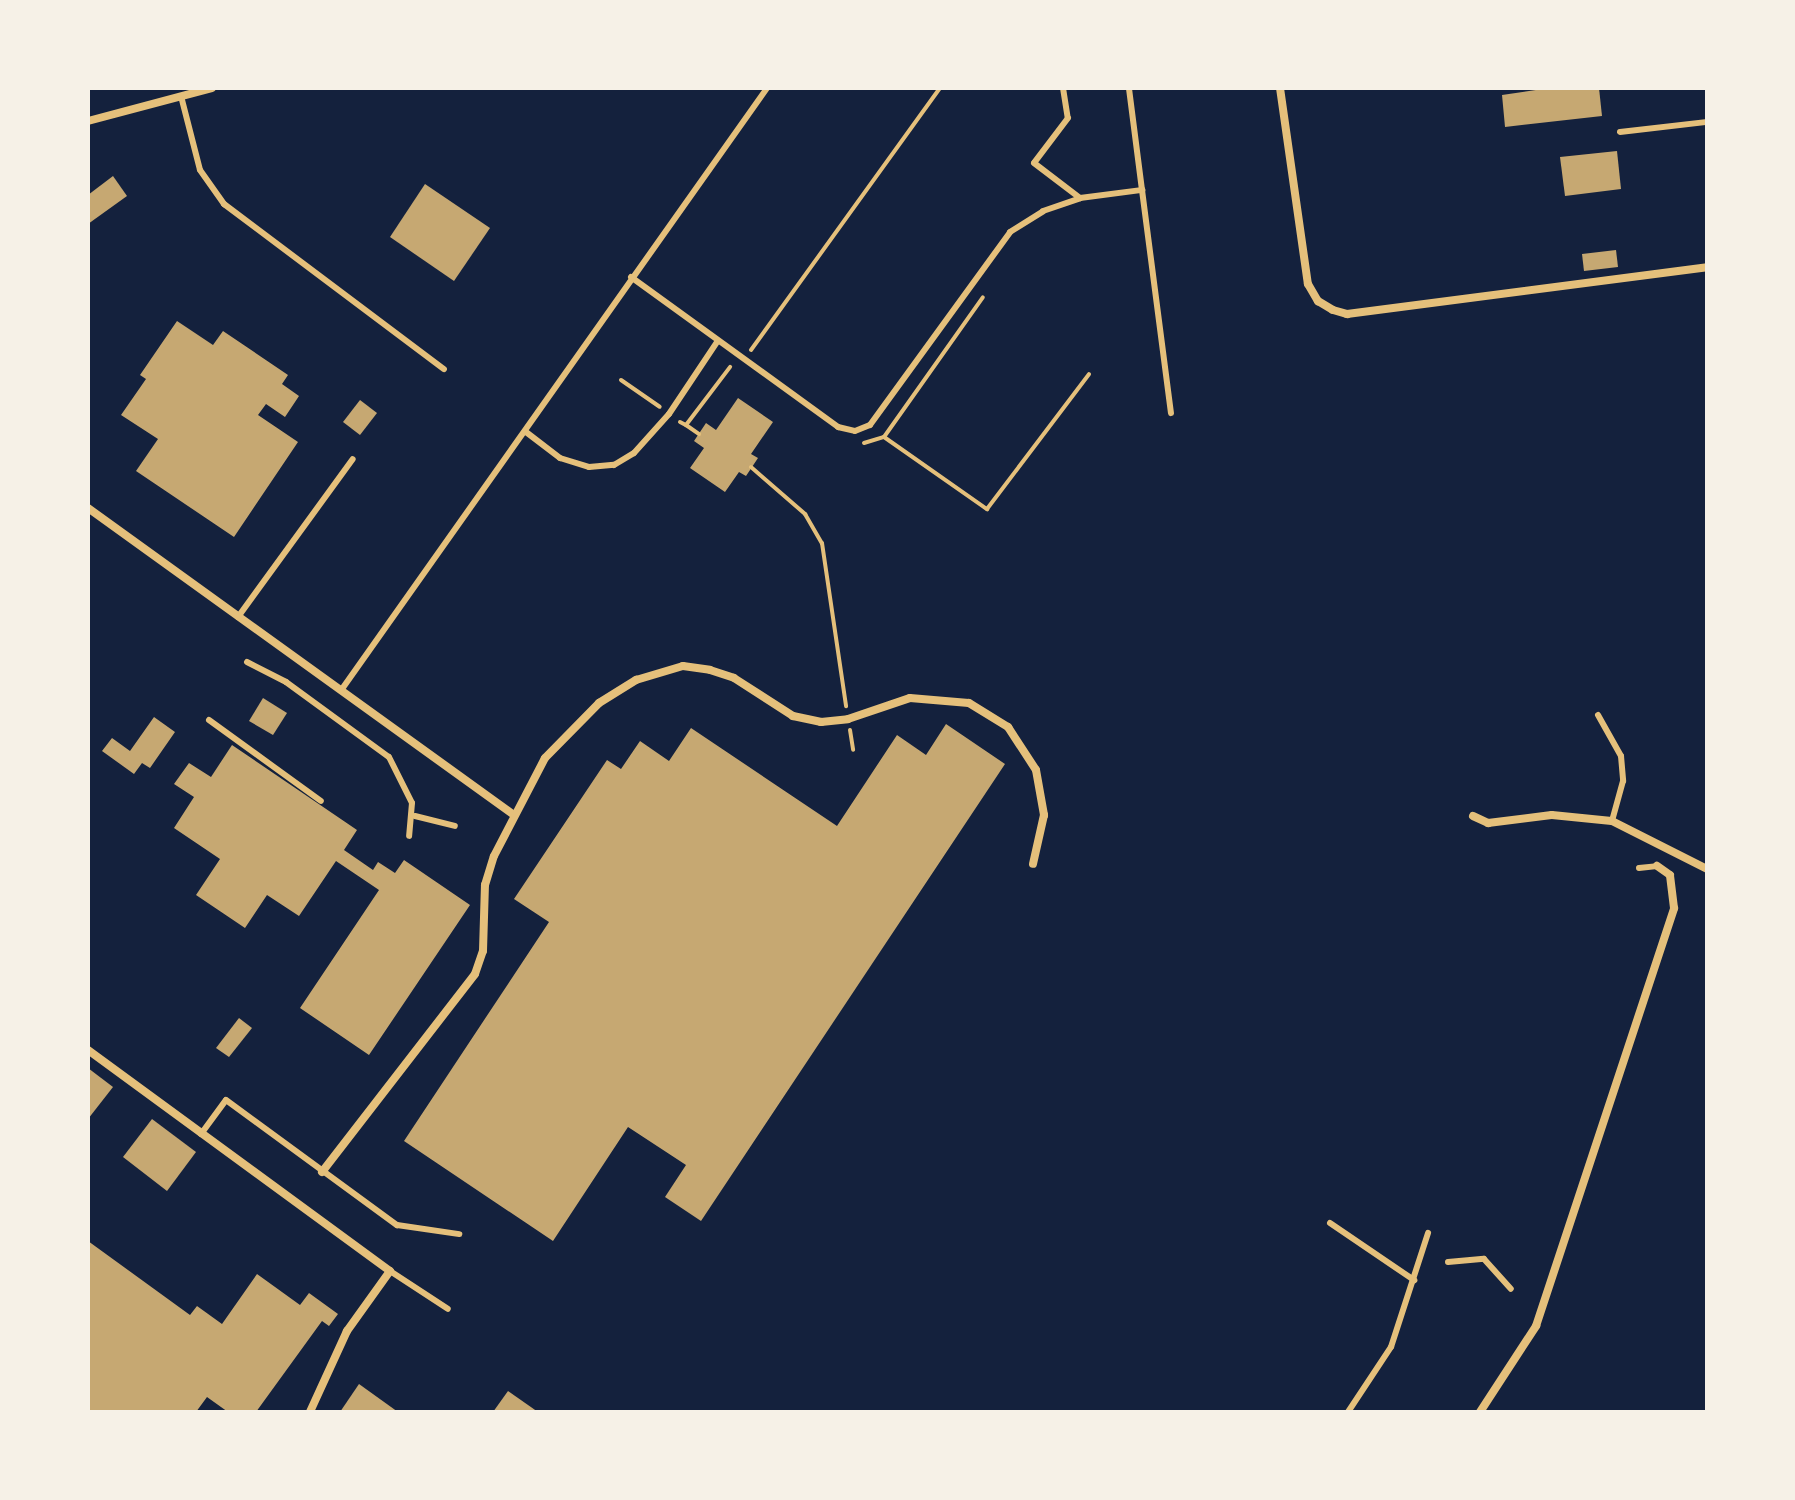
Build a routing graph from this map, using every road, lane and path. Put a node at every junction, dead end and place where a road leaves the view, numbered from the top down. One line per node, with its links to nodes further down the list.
1 (212, 88): 7 (street)
2 (767, 88): 14 (lane)
3 (940, 88): 17 (path)
4 (1063, 88): 12 (lane)
5 (1129, 88): 11 (lane)
6 (1280, 88): 13 (street)
7 (181, 96): 8 (street); 18 (lane)
8 (88, 121)
9 (1707, 122): 10 (lane)
10 (1620, 132)
11 (1142, 190): 12 (lane); 21 (lane)
12 (1080, 198): 17 (lane)
13 (1707, 267)
14 (631, 277): 16 (lane); 24 (lane)
15 (983, 297): 26 (path)
16 (717, 342): 17 (lane); 22 (lane)
17 (744, 361): 23 (path)
18 (444, 369)
19 (1089, 374): 26 (path)
20 (621, 380): 22 (path)
21 (1171, 413)
22 (669, 414): 23 (path); 24 (lane)
23 (686, 425): 25 (path)
24 (526, 432): 33 (lane)
25 (699, 434)
26 (884, 437): 27 (path)
27 (860, 444)
28 (353, 459): 31 (lane)
29 (751, 467): 35 (path)
30 (88, 508): 31 (street)
31 (238, 617): 33 (street)
32 (247, 662): 40 (lane)
33 (342, 689): 39 (street)
34 (1598, 715): 42 (lane)
35 (848, 719): 37 (path); 39 (street); 45 (street)
36 (209, 720): 38 (lane)
37 (853, 750)
38 (321, 801)
39 (514, 815): 51 (street)
40 (415, 816): 43 (lane); 44 (lane)
41 (1473, 816): 42 (street)
42 (1612, 821): 48 (street)
43 (455, 826)
44 (409, 836)
45 (1033, 864)
46 (1657, 866): 47 (lane); 62 (street)
47 (1639, 868)
48 (1707, 869)
49 (88, 1050): 50 (street)
50 (201, 1134): 51 (lane); 56 (street)
51 (322, 1172): 54 (lane)
52 (1330, 1223): 57 (lane)
53 (1428, 1233): 57 (lane)
54 (459, 1234)
55 (1448, 1262): 58 (lane)
56 (390, 1271): 59 (lane); 60 (street)
57 (1414, 1280): 61 (lane)
58 (1511, 1289)
59 (448, 1309)
60 (310, 1412)
61 (1348, 1412)
62 (1480, 1412)

